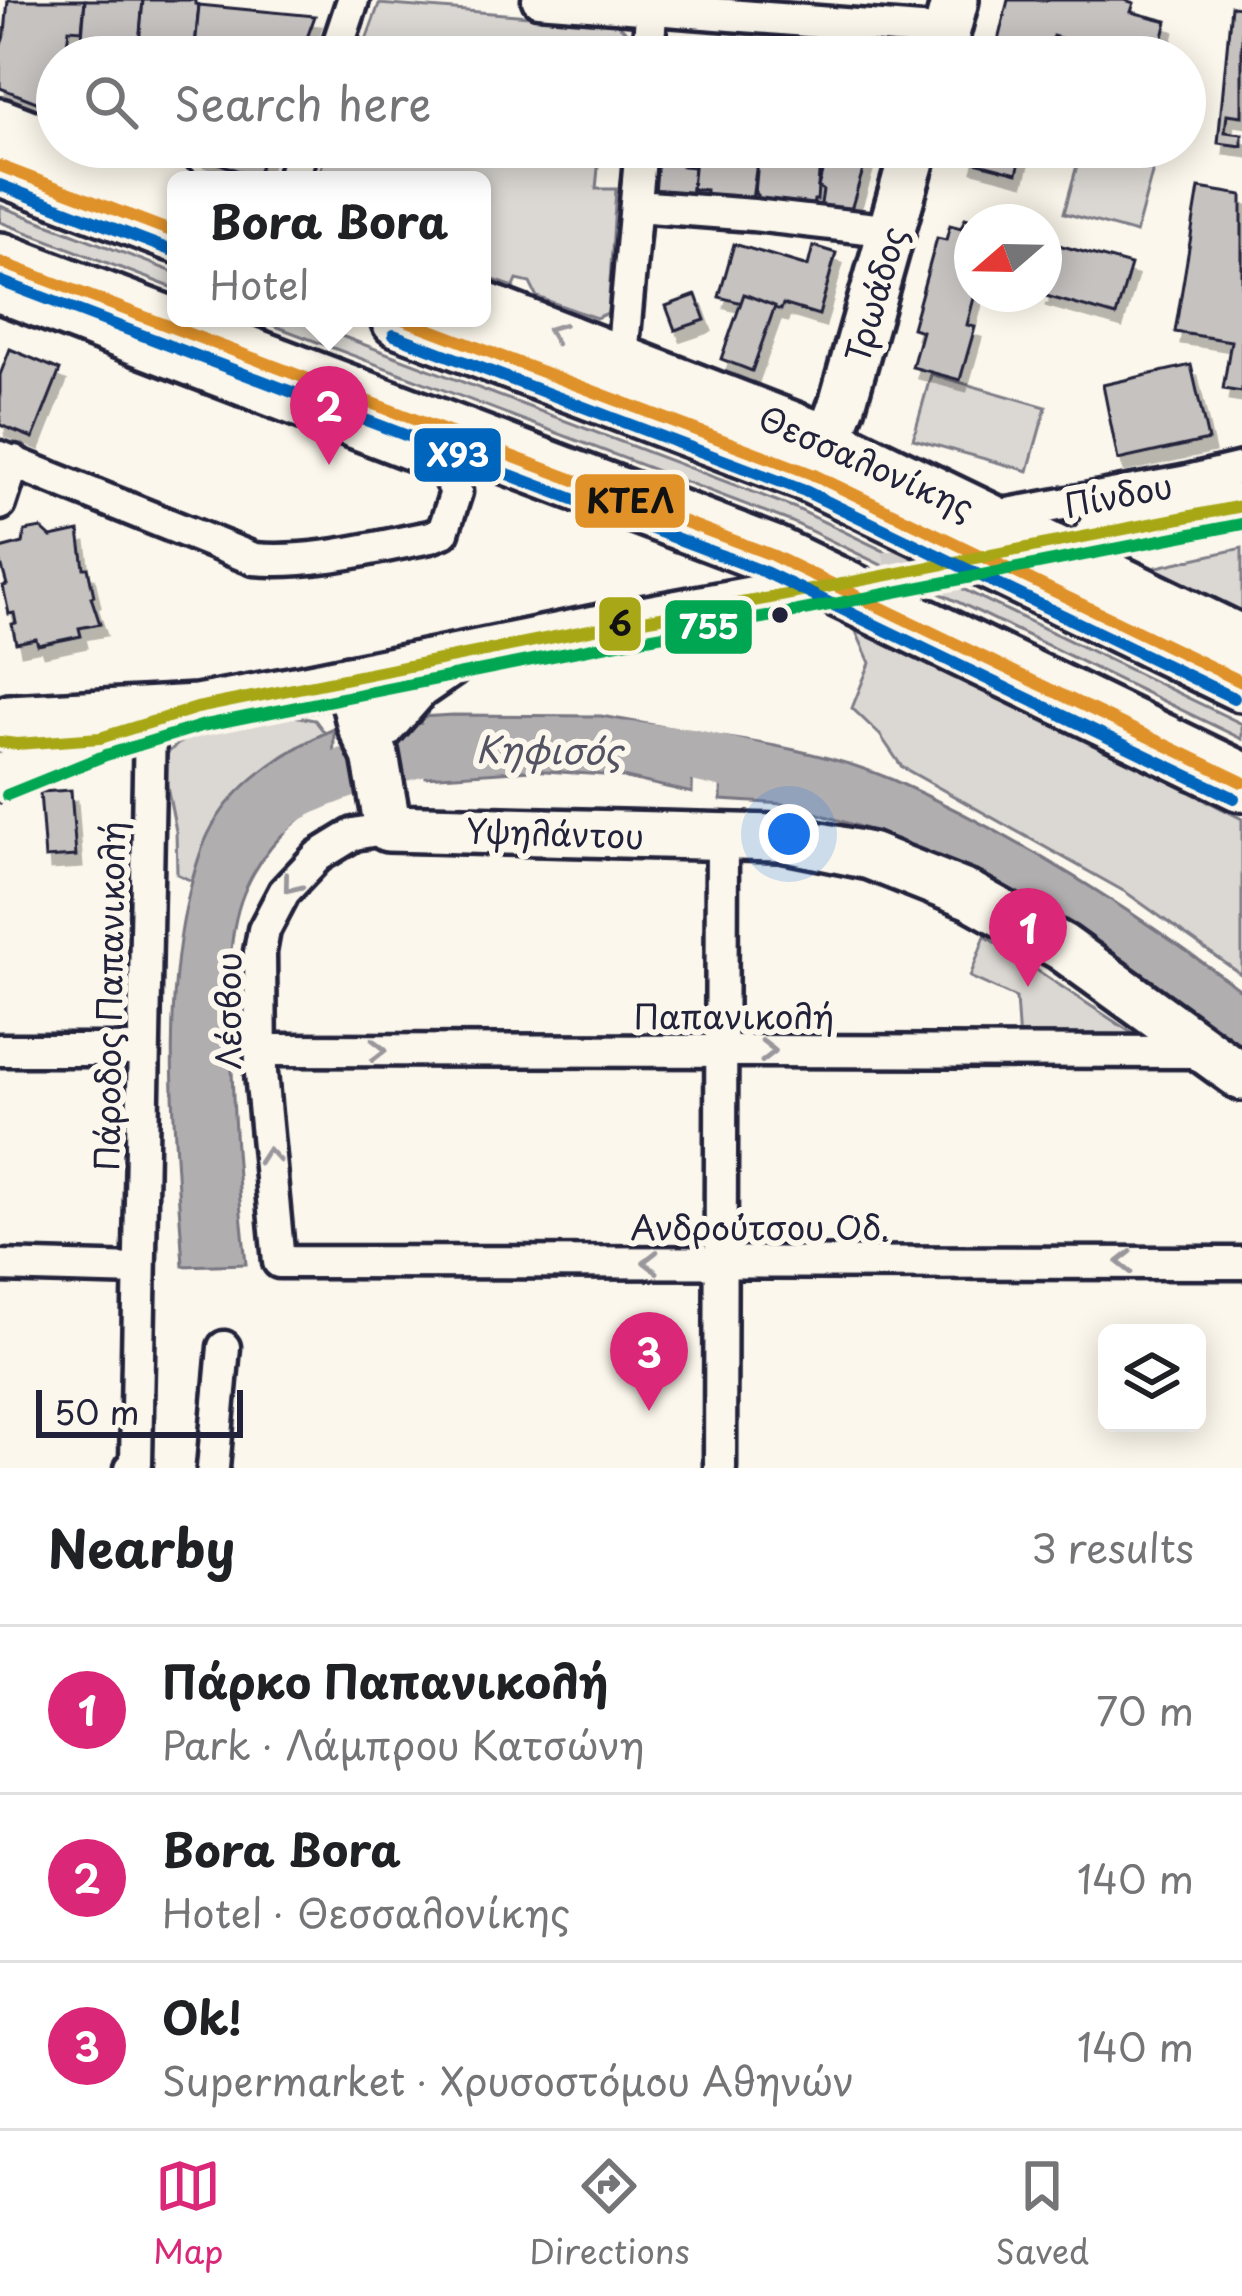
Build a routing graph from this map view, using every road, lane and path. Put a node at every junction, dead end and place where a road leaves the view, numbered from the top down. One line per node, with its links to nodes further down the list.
1 (353, 0): 5 (street)
2 (538, 0): 3 (street)
3 (652, 4): 4 (street); 6 (street)
4 (947, 30)
5 (341, 36)
6 (650, 36)
7 (0, 122): 8 (street)
8 (36, 136)
9 (0, 166): 15 (highway)
10 (118, 168): 13 (street)
11 (639, 168): 14 (street)
12 (910, 168): 16 (street, Τρωάδος)
13 (167, 187)
14 (636, 206): 16 (street); 23 (street)
15 (167, 230)
16 (893, 231): 25 (street, Τρωάδος)
17 (0, 262): 20 (highway)
18 (0, 297): 26 (street)
19 (491, 308): 23 (street, one-way to 19)
20 (167, 325)
21 (171, 327): 45 (highway)
22 (427, 327): 25 (highway)
23 (622, 358): 24 (street)
24 (703, 389): 25 (highway)
25 (821, 457): 30 (street, Θεσσαλονίκης); 36 (highway)
26 (7, 459): 28 (street)
27 (1242, 467): 30 (street, Πίνδου)
28 (0, 504)
29 (1242, 506): 31 (street, Πίνδου)
30 (992, 518): 33 (street, Θεσσαλονίκης)
31 (1098, 535)
32 (794, 592): 34 (street)
33 (1242, 639)
34 (467, 654): 35 (street); 43 (street)
35 (360, 677): 37 (street); 43 (street)
36 (1242, 682)
37 (301, 689): 38 (street); 43 (street)
38 (197, 708): 39 (street); 40 (street)
39 (0, 722)
40 (150, 723): 41 (street); 48 (street, Πάροδος Παπανικολή)
41 (100, 738): 42 (street); 44 (street)
42 (0, 742)
43 (377, 765): 46 (street, Υψηλάντου); 49 (street, Λέσβου, one-way to 49)
44 (0, 778)
45 (1242, 782)
46 (722, 837): 50 (street); 51 (street, Υψηλάντου)
47 (0, 1050): 48 (street)
48 (142, 1050): 56 (street, Πάροδος Παπανικολή)
49 (261, 1050): 50 (street, Παπανικολή, one-way to 50); 52 (street, Λέσβου, one-way to 49)
50 (721, 1051): 51 (street, Παπανικολή, one-way to 51); 53 (street)
51 (1224, 1065)
52 (279, 1262): 53 (street, Ανδρούτσου Οδ., one-way to 52)
53 (721, 1262): 54 (street, Ανδρούτσου Οδ., one-way to 53); 60 (street)
54 (1242, 1262)
55 (0, 1267): 56 (street)
56 (140, 1270): 58 (street, Πάροδος Παπανικολή)
57 (224, 1347): 59 (street)
58 (130, 1468)
59 (214, 1468)
60 (719, 1468)

